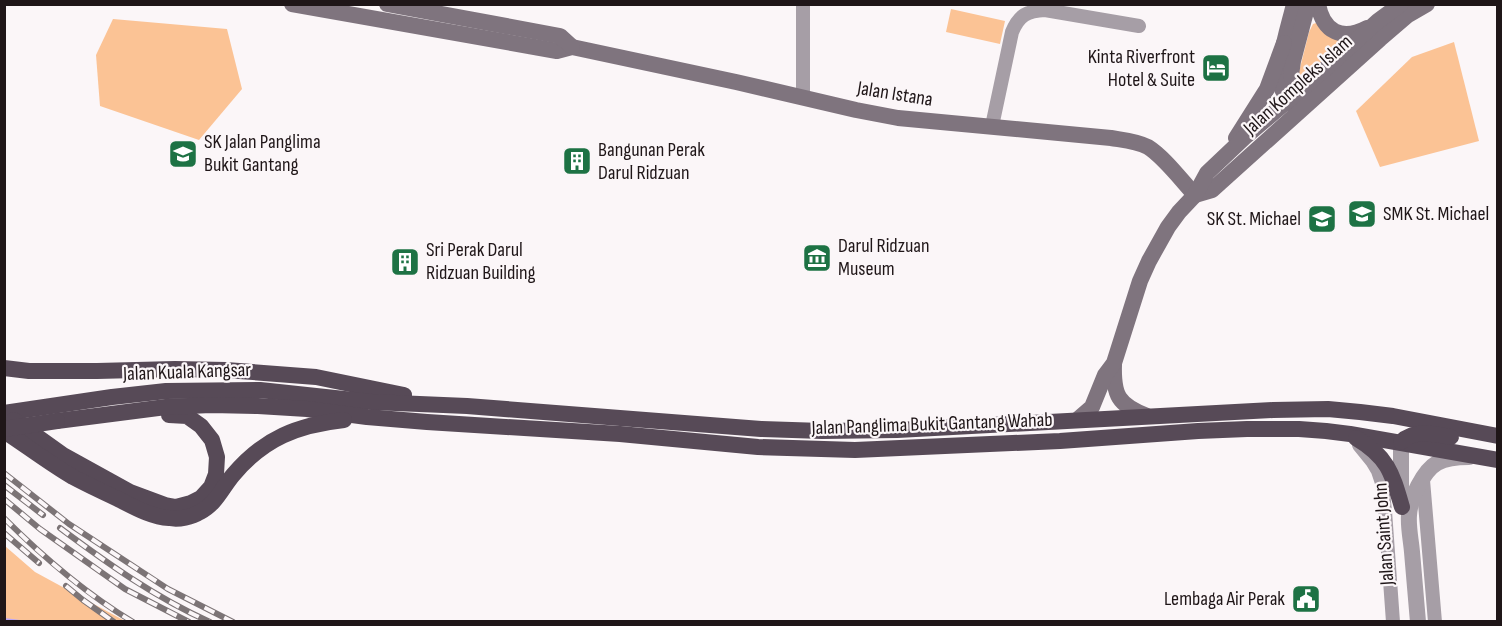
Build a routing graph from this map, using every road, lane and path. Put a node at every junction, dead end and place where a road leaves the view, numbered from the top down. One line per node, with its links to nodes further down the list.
1 (292, 4): 8 (main road, Jalan Istana)
2 (804, 4): 12 (street)
3 (1294, 4): 11 (main road)
4 (1308, 4): 13 (main road)
5 (1318, 4): 9 (main road)
6 (1401, 4): 9 (main road, Jalan Kompleks Islam)
7 (1427, 4): 13 (main road, Jalan Kompleks Islam)
8 (396, 10): 12 (main road, Jalan Istana)
9 (1378, 21): 13 (main road, Jalan Kompleks Islam)
10 (1139, 26): 14 (street)
11 (1284, 43): 13 (main road); 15 (main road)
12 (803, 98): 14 (main road, Jalan Istana)
13 (1298, 103): 15 (main road, Jalan Kompleks Islam); 16 (main road, Jalan Kompleks Islam)
14 (992, 126): 16 (main road, Jalan Istana)
15 (1217, 163): 16 (main road, Jalan Kompleks Islam)
16 (1195, 195): 17 (main road, Jalan Kompleks Islam)
17 (1114, 363): 24 (main road, Jalan Kompleks Islam); 25 (main road, Jalan Kompleks Islam)
18 (4, 368): 19 (highway)
19 (467, 406): 20 (highway, Jalan Panglima Bukit Gantang Wahab); 25 (highway, Jalan Panglima Bukit Gantang Wahab)
20 (369, 410): 22 (highway, Jalan Kuala Kangsar); 23 (highway, Jalan Kuala Kangsar); 26 (highway); 27 (highway, Jalan Panglima Bukit Gantang Wahab)
21 (4, 413): 22 (highway, Jalan Kuala Kangsar); 23 (highway)
22 (56, 413): 23 (highway, Jalan Kuala Kangsar); 26 (highway, Jalan Kuala Kangsar, bridge)
23 (114, 413)
24 (1147, 416): 25 (highway, Jalan Panglima Bukit Gantang Wahab); 28 (highway, Jalan Panglima Bukit Gantang Wahab)
25 (1077, 420)
26 (4, 430)
27 (1350, 434): 29 (highway, Jalan Panglima Bukit Gantang Wahab); 32 (highway); 34 (street)
28 (1497, 436)
29 (1401, 443): 30 (highway); 32 (street, Jalan Saint John)
30 (1494, 455): 31 (street, Jalan Saint John)
31 (1422, 480): 33 (street, Jalan Saint John); 37 (street)
32 (1402, 507): 33 (street, Jalan Saint John)
33 (1408, 544): 35 (street, Jalan Saint John); 36 (street, Jalan Saint John)
34 (1393, 621)
35 (1412, 621)
36 (1418, 621)
37 (1435, 621)

